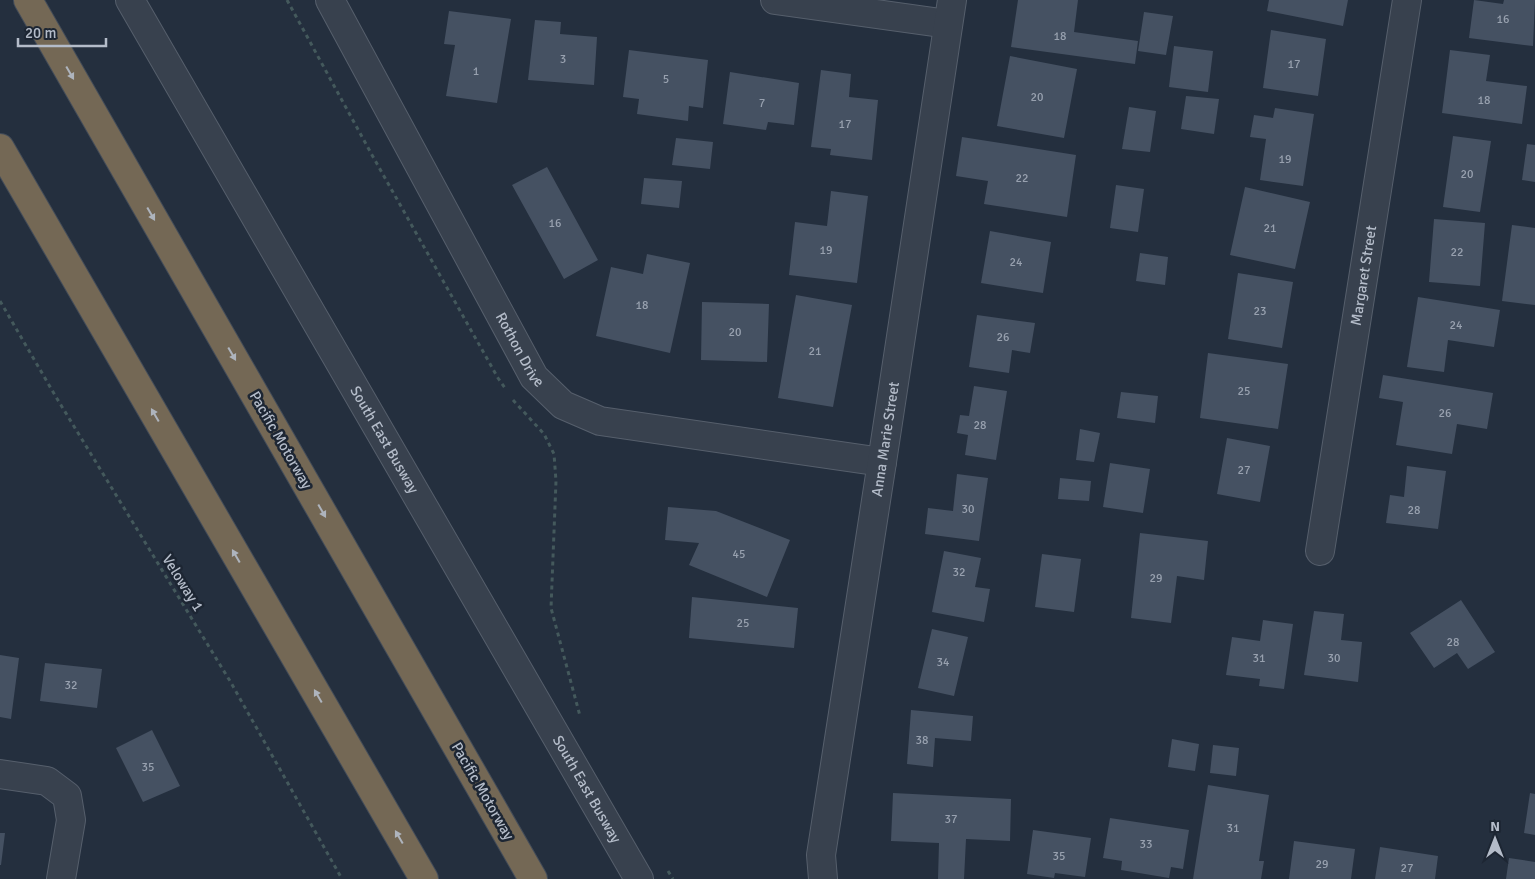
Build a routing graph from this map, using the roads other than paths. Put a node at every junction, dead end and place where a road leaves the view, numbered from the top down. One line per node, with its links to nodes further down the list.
1 (28, 0): 13 (highway, Pacific Motorway, one-way to 13)
2 (130, 0): 14 (street, South East Busway)
3 (330, 0): 8 (street, Rothon Drive)
4 (775, 0): 6 (street)
5 (1406, 0): 9 (street, Margaret Street)
6 (950, 12): 8 (street, Anna Marie Street)
7 (0, 148): 12 (highway, one-way to 7)
8 (882, 462): 15 (street, Anna Marie Street)
9 (1320, 551)
10 (0, 774): 11 (street)
11 (61, 879)
12 (424, 879)
13 (533, 879)
14 (639, 879)
15 (823, 879)

